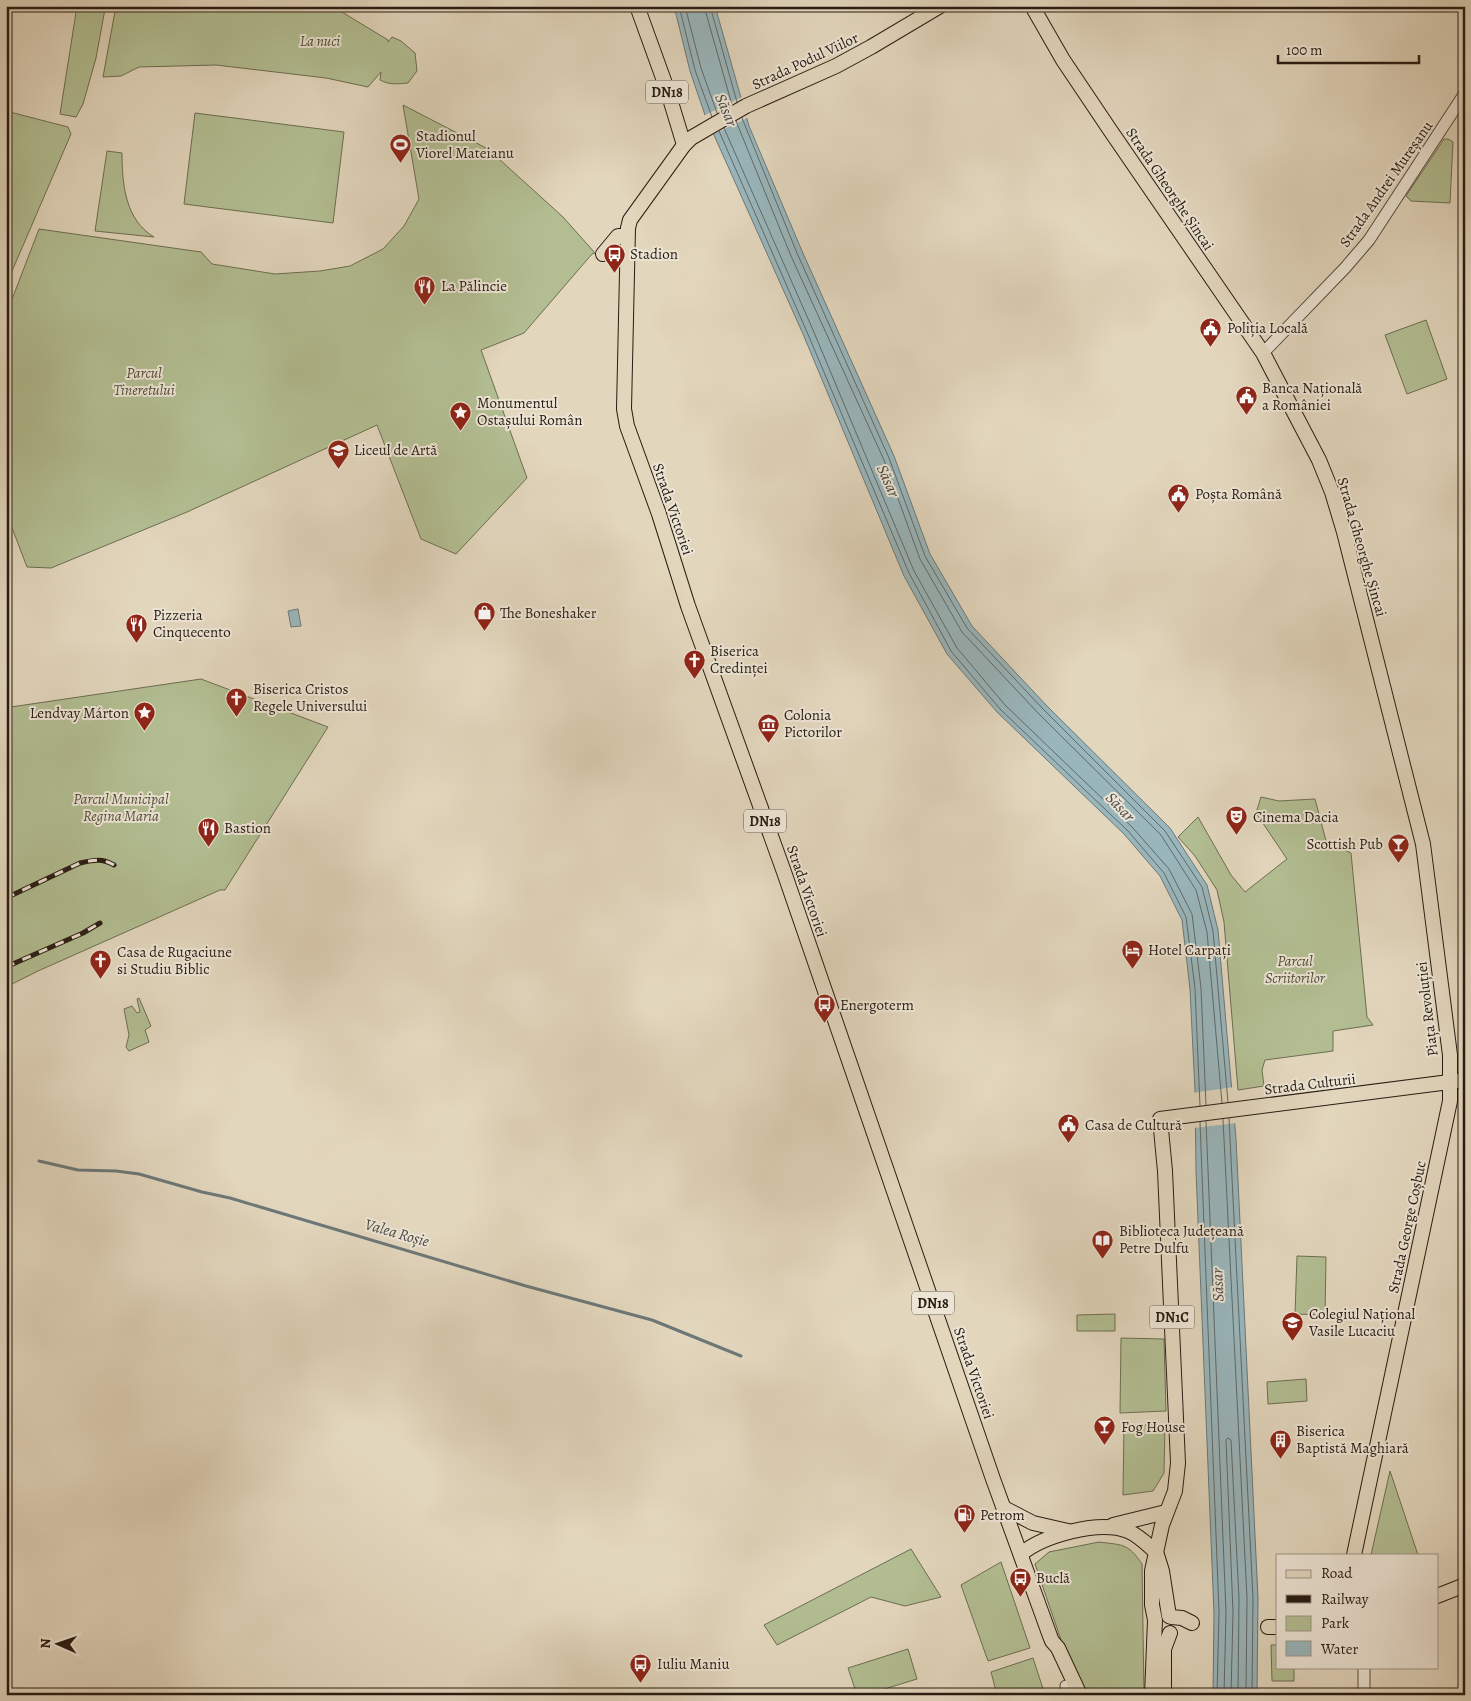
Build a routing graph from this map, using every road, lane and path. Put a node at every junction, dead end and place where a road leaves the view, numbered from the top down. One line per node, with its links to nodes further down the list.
1 (637, 6): 5 (main road, DN18)
2 (940, 6): 5 (main road, Strada Podul Viilor)
3 (1032, 6): 8 (main road, Strada Gheorghe Șincai)
4 (1465, 93): 8 (street, Strada Andrei Mureșanu)
5 (684, 145): 6 (main road, Strada Victoriei / DN18)
6 (627, 236): 7 (main road); 11 (main road, Strada Victoriei / DN18)
7 (603, 254)
8 (1263, 353): 9 (main road, Strada Gheorghe Șincai)
9 (1423, 844): 10 (main road, Piața Revoluției)
10 (1458, 1081): 12 (main road, Strada Culturii / DN1C); 17 (main road, Strada George Coșbuc)
11 (1004, 1508): 14 (main road); 16 (main road, Strada Victoriei / DN18)
12 (1166, 1512): 13 (main road); 15 (main road, DN1C)
13 (1107, 1527): 14 (main road); 15 (main road)
14 (1071, 1532): 16 (main road)
15 (1156, 1552): 21 (main road, DN1C); 22 (main road)
16 (1021, 1554): 23 (main road, Strada Victoriei)
17 (1354, 1554)
18 (1465, 1585): 19 (main road)
19 (1438, 1596)
20 (1191, 1622): 22 (main road)
21 (1155, 1624): 22 (main road); 27 (main road, DN1C)
22 (1171, 1624): 28 (main road)
23 (1052, 1641): 25 (main road, Strada Victoriei); 26 (main road, Strada Victoriei)
24 (1364, 1668): 29 (street)
25 (1068, 1692)
26 (1080, 1695)
27 (1152, 1695)
28 (1164, 1695)
29 (1364, 1695)

